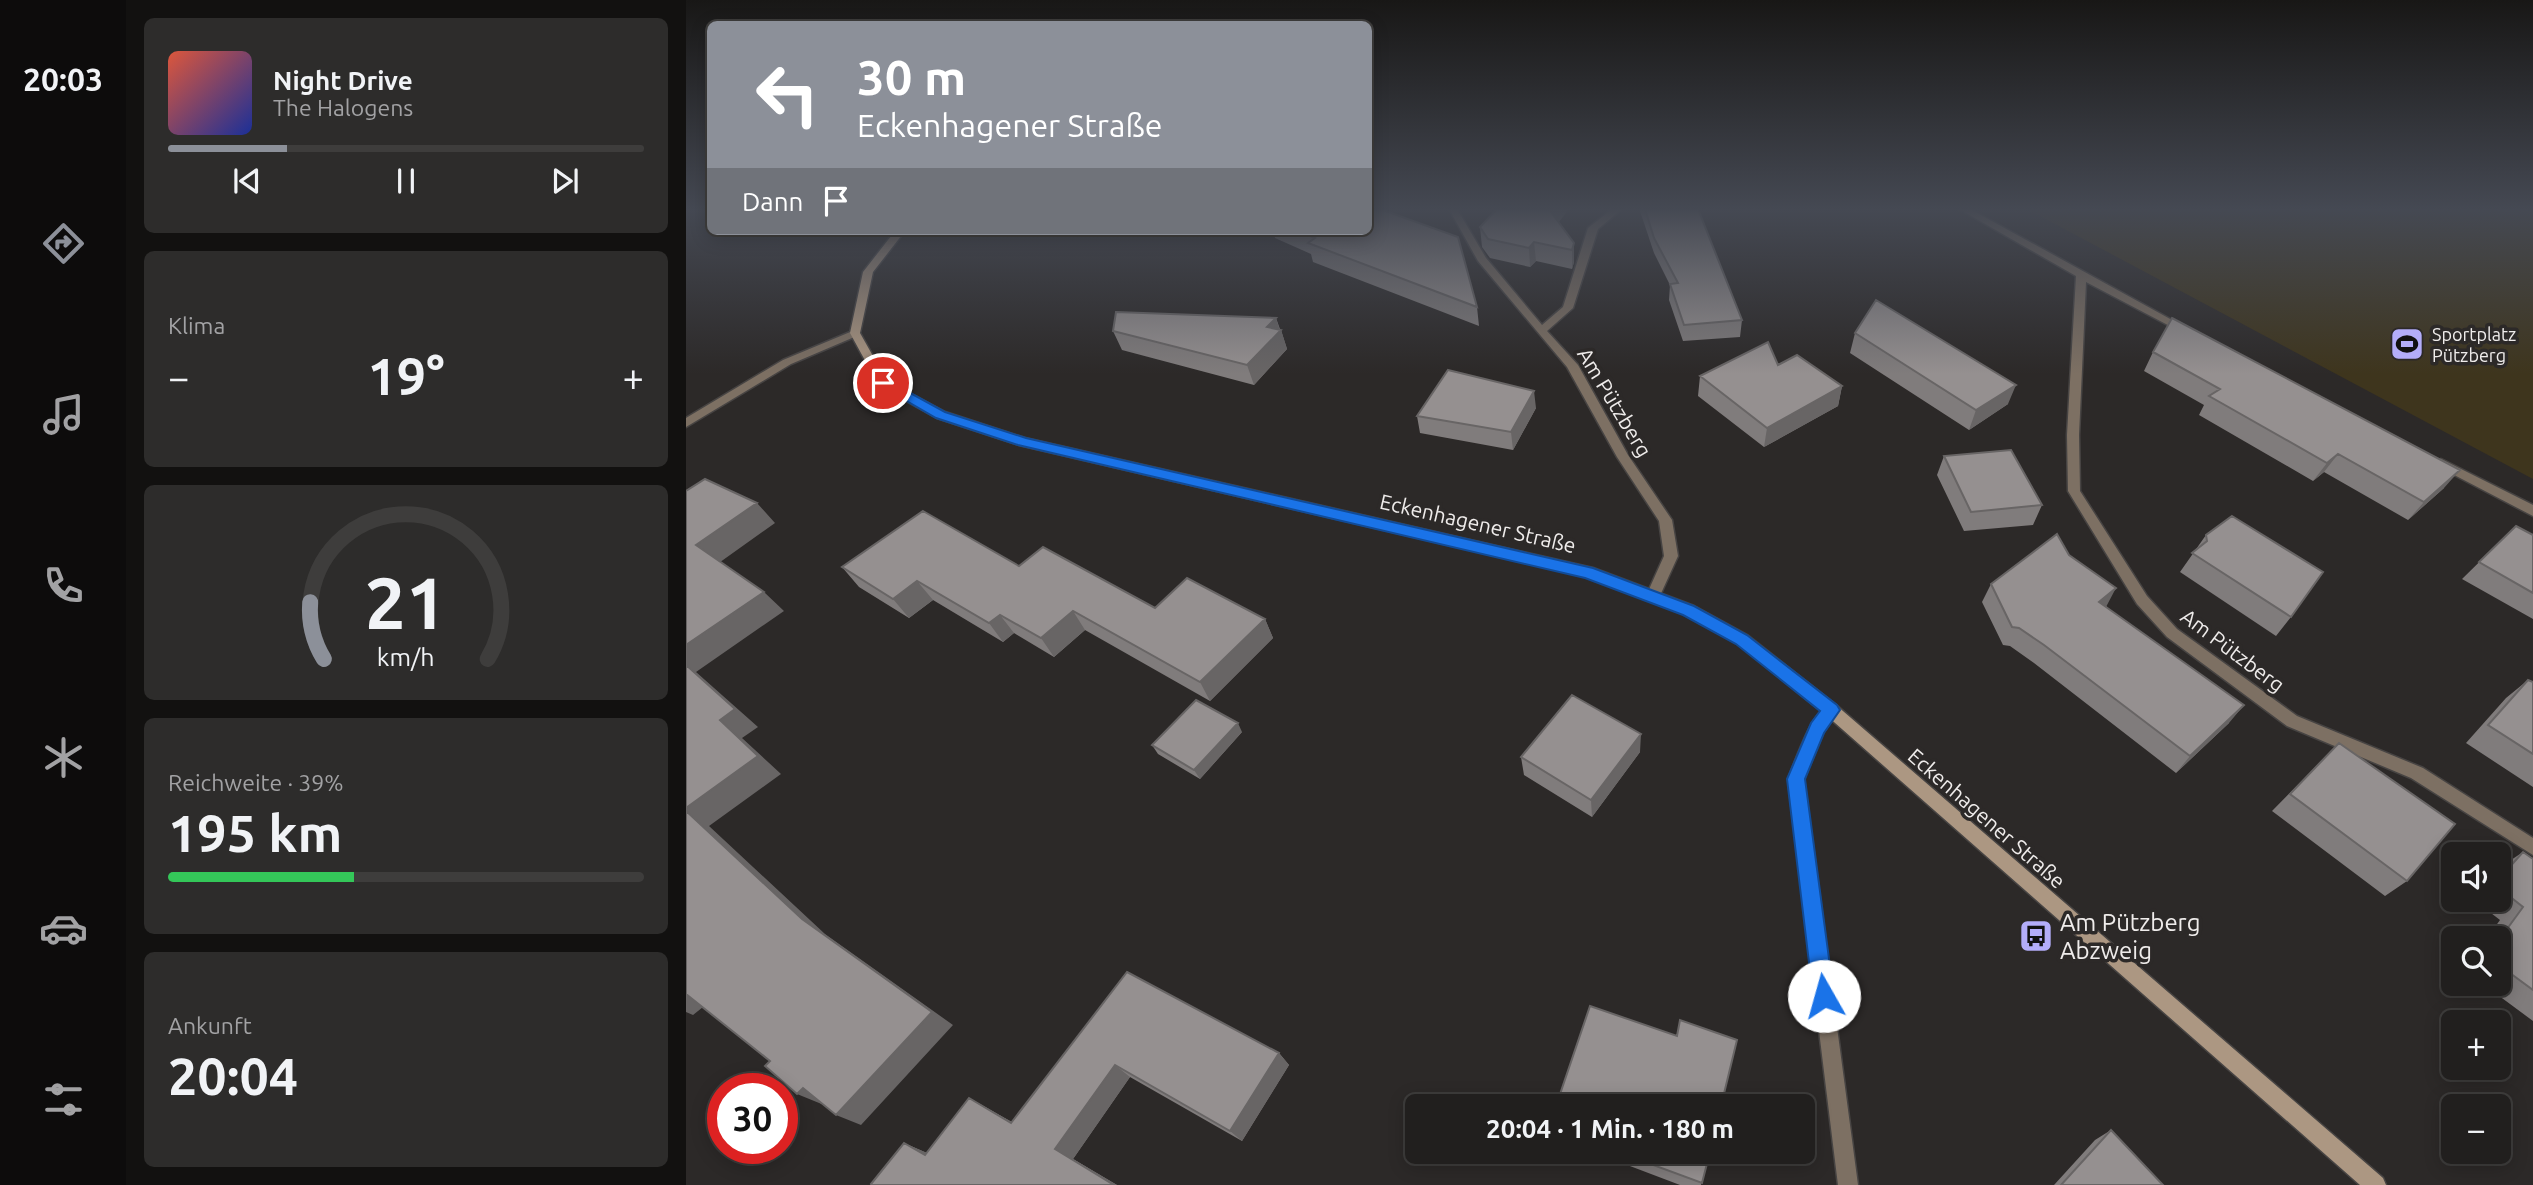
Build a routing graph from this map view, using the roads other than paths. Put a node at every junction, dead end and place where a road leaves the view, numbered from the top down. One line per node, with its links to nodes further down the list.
1 (874, 264): 7 (main road)
2 (1486, 264): 6 (street, Am Pützberg)
3 (1582, 264): 6 (street)
4 (2062, 264): 5 (street)
5 (2081, 275): 8 (street); 14 (street, Am Pützberg)
6 (1541, 331): 12 (street, Am Pützberg)
7 (855, 333): 9 (street); 12 (main road, Eckenhagener Straße)
8 (2203, 339)
9 (686, 423)
10 (2435, 460): 11 (street)
11 (2533, 511)
12 (1653, 596): 13 (main road, Eckenhagener Straße)
13 (1831, 710): 15 (street); 16 (main road, Eckenhagener Straße)
14 (2533, 846)
15 (1848, 1185)
16 (2376, 1185)

